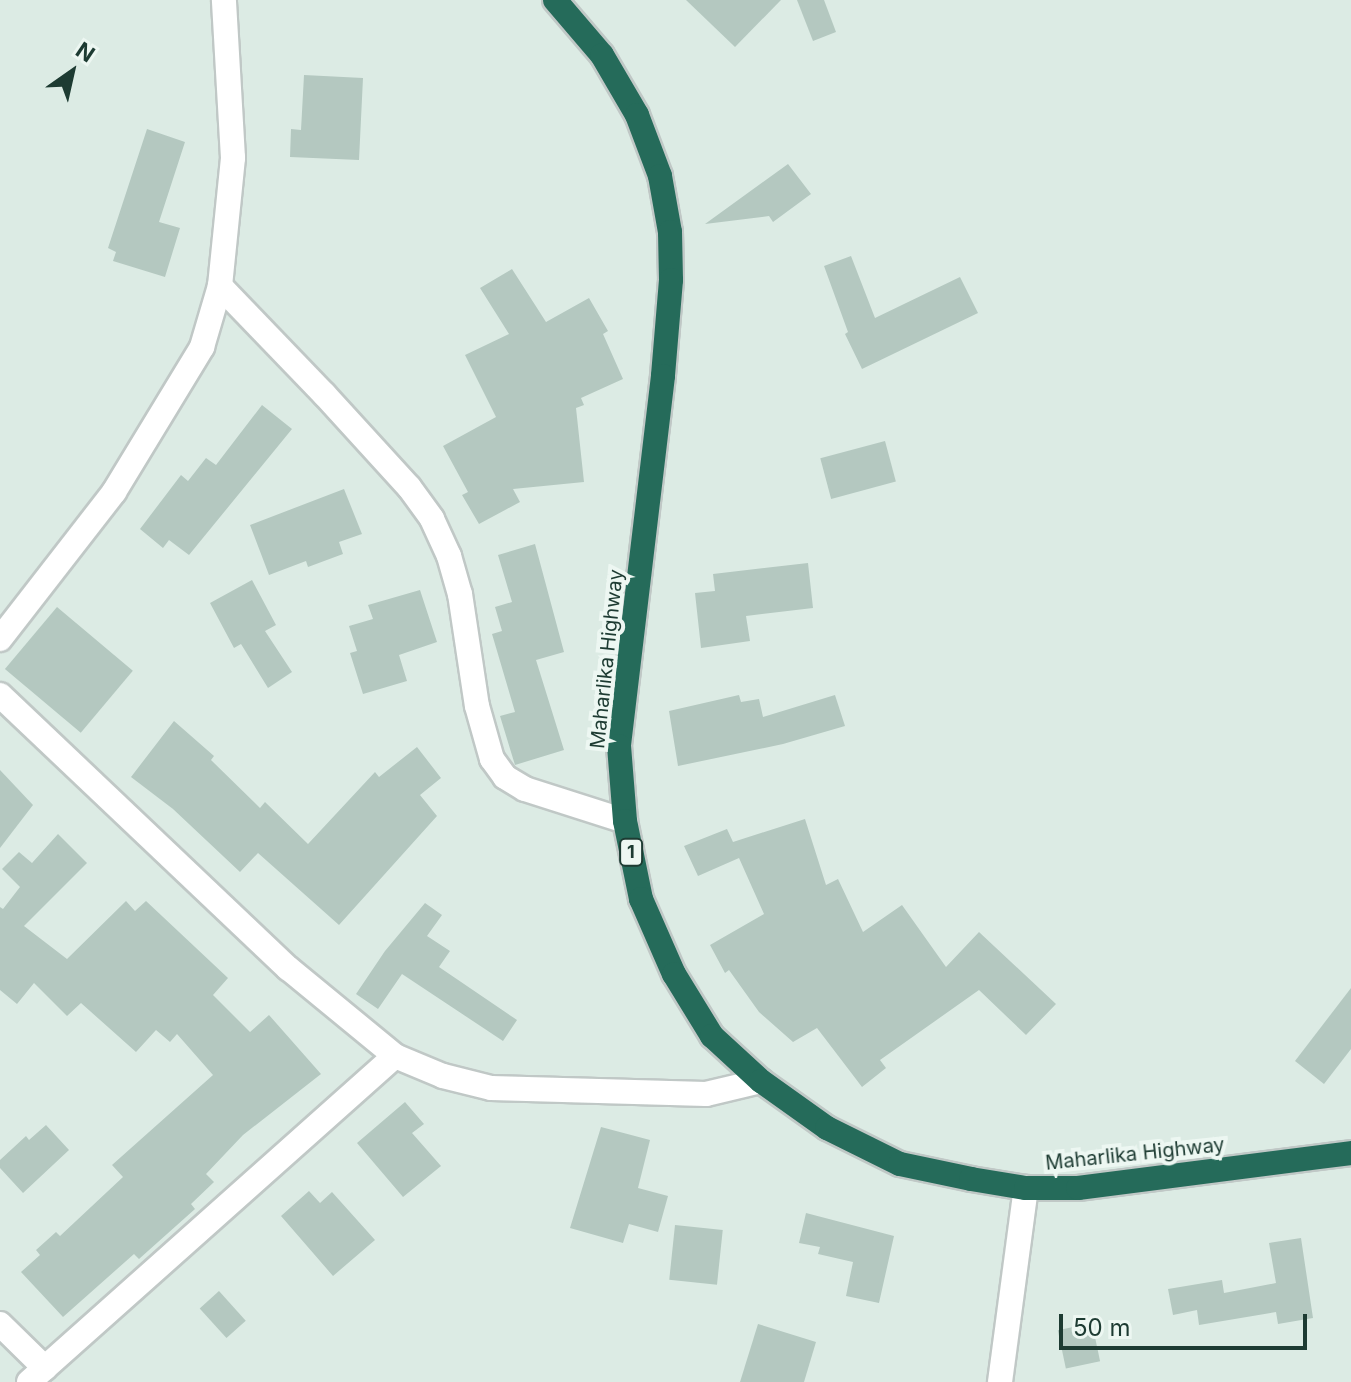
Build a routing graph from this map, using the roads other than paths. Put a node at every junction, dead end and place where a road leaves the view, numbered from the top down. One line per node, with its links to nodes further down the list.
1 (224, 0): 3 (street)
2 (555, 0): 6 (highway, Maharlika Highway / 1)
3 (220, 286): 4 (street); 6 (street)
4 (0, 639)
5 (0, 695): 7 (street)
6 (625, 821): 8 (highway, Maharlika Highway / 1)
7 (395, 1056): 8 (street); 12 (street)
8 (761, 1081): 10 (highway, Maharlika Highway / 1)
9 (1351, 1153): 10 (highway, Maharlika Highway / 1)
10 (1026, 1188): 13 (street)
11 (0, 1324): 12 (street)
12 (37, 1375)
13 (1000, 1382)

